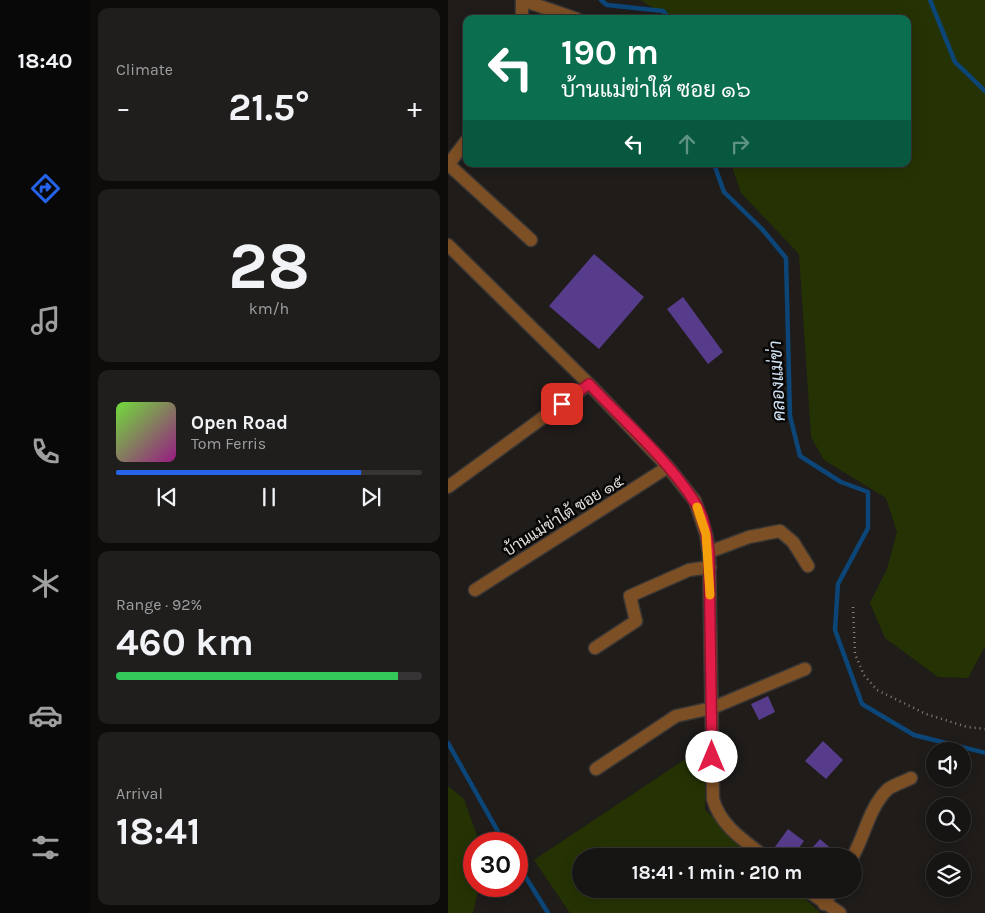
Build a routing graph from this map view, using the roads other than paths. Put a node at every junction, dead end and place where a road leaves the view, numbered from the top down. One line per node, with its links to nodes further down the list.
1 (522, 0): 2 (street); 3 (street)
2 (522, 15)
3 (565, 15)
4 (463, 145): 5 (street)
5 (448, 165): 6 (street)
6 (531, 240)
7 (448, 246): 8 (street)
8 (589, 384): 9 (street); 10 (street)
9 (668, 467): 11 (street); 14 (street, บ้านแม่ข่าใต้ ซอย ๑๕)
10 (448, 487)
11 (709, 552): 12 (street); 13 (street)
12 (808, 566)
13 (710, 567): 15 (street); 17 (street)
14 (474, 590)
15 (595, 648)
16 (804, 669): 17 (street)
17 (712, 708): 18 (street); 20 (street)
18 (596, 770)
19 (911, 778): 21 (street)
20 (754, 848)
21 (858, 848)
22 (816, 898): 24 (street)
23 (828, 898): 24 (street)
24 (824, 904): 25 (street)
25 (840, 913)

